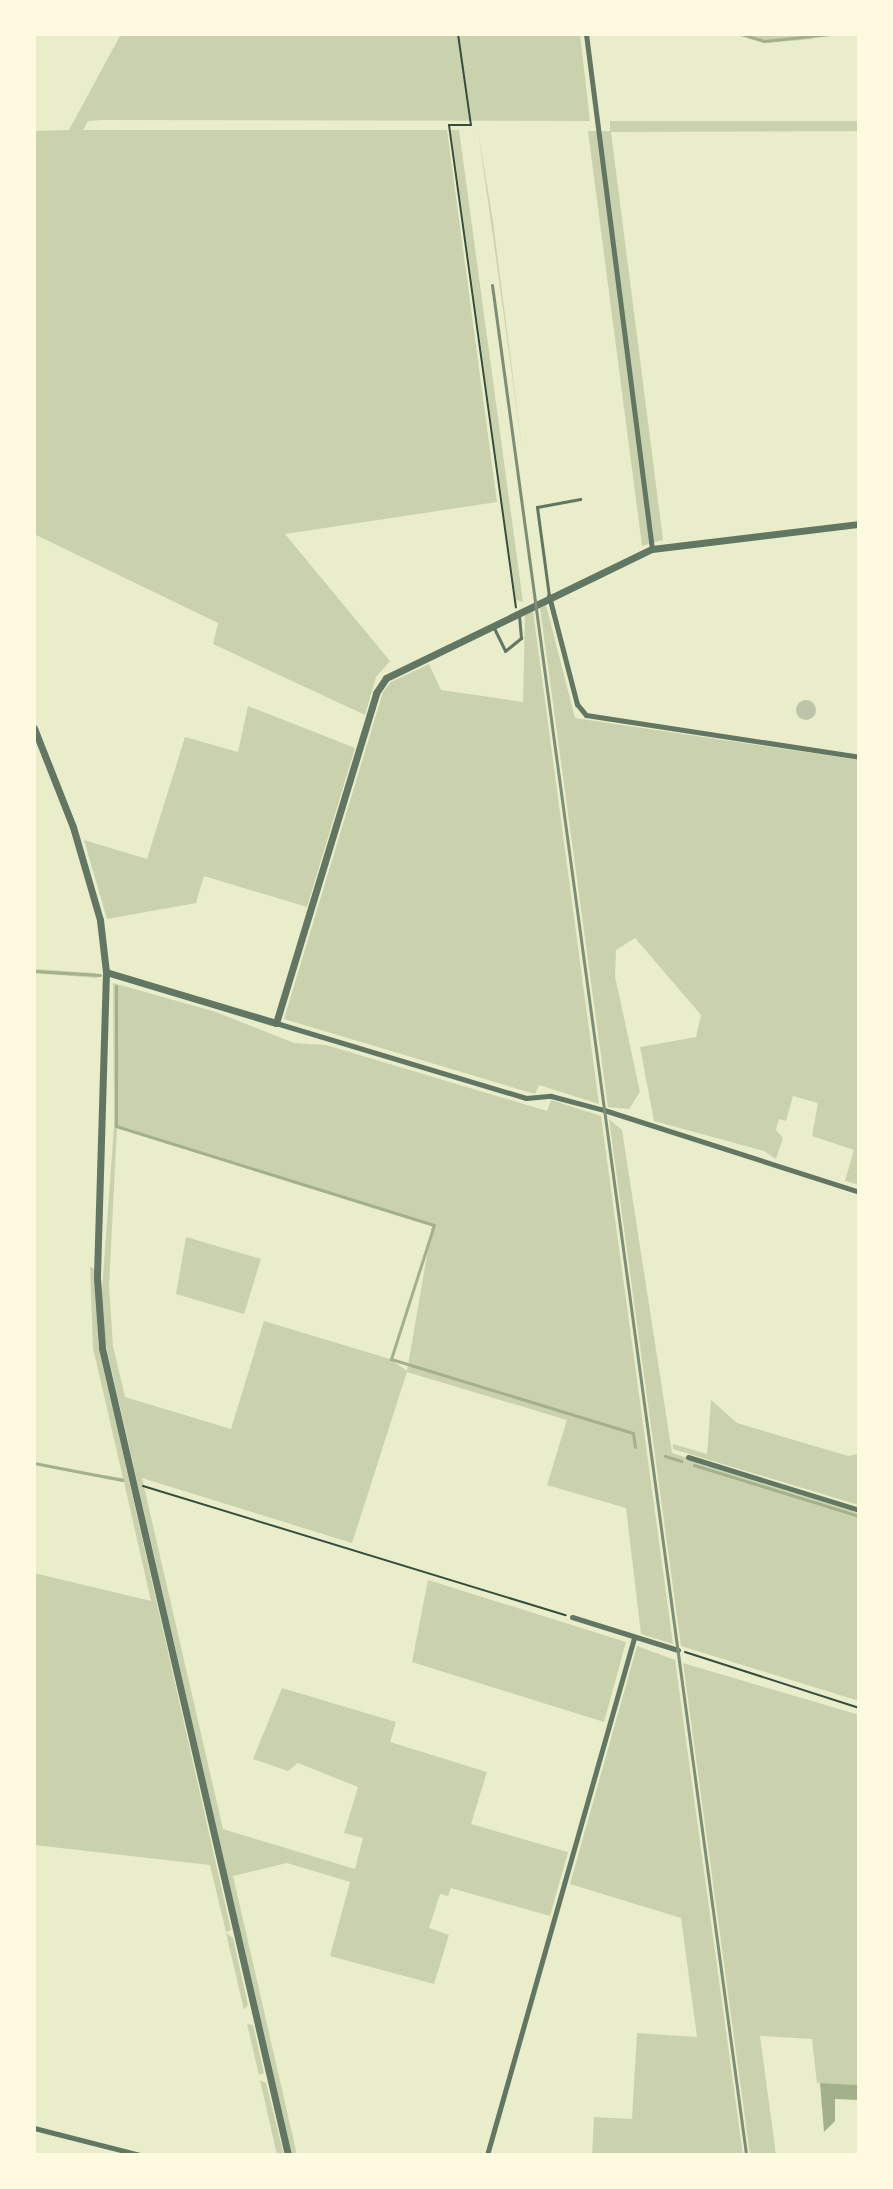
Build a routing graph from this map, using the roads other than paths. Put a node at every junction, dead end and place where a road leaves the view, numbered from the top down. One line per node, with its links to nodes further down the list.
1 (586, 34): 4 (street)
2 (580, 499): 5 (lane)
3 (859, 524): 4 (street)
4 (652, 549): 5 (street)
5 (549, 596): 6 (street); 9 (street)
6 (517, 612): 7 (street); 7 (lane)
7 (492, 624): 11 (street)
8 (34, 728): 10 (street)
9 (859, 757)
10 (106, 972): 11 (street); 20 (street)
11 (276, 1023): 12 (street)
12 (859, 1192)
13 (688, 1457): 14 (street)
14 (859, 1510)
15 (572, 1617): 16 (street)
16 (634, 1638): 17 (street); 21 (street)
17 (678, 1650)
18 (34, 2128): 19 (street)
19 (140, 2155)
20 (288, 2155)
21 (487, 2155)

